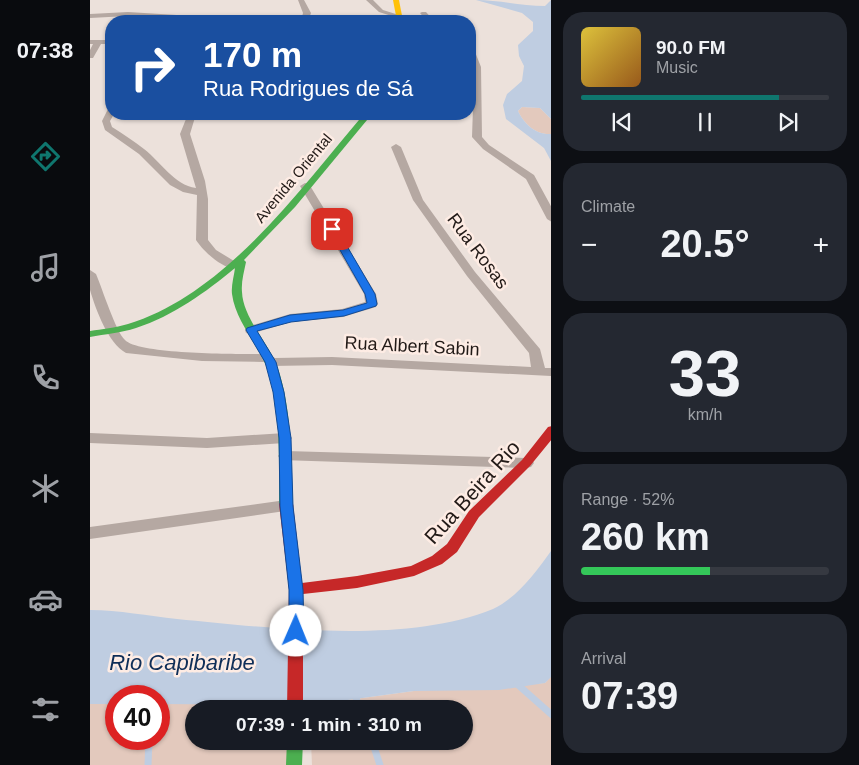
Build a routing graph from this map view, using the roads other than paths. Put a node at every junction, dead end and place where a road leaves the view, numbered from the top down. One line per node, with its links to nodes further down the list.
1 (301, 0): 7 (street)
2 (370, 0): 8 (street)
3 (396, 0): 9 (street)
4 (105, 15): 10 (street)
5 (109, 15): 6 (street)
6 (144, 15)
7 (306, 15)
8 (391, 15)
9 (398, 15)
10 (90, 16)
11 (94, 42): 12 (street)
12 (90, 56)
13 (476, 66): 20 (street)
14 (107, 120): 19 (street)
15 (190, 120): 19 (street)
16 (363, 120): 18 (street, Avenida Oriental)
17 (396, 147): 29 (street, Rua Rosas)
18 (306, 186): 21 (street, Avenida Oriental); 26 (street)
19 (201, 192): 21 (street)
20 (551, 216)
21 (238, 264): 23 (street, Avenida Oriental); 24 (street)
22 (90, 274): 25 (street, Rua Albert Sabin)
23 (203, 291): 24 (street); 25 (street, Avenida Oriental)
24 (229, 292): 26 (street)
25 (113, 330): 27 (street, Avenida Oriental); 28 (street, Rua Albert Sabin)
26 (251, 330): 28 (street)
27 (90, 334)
28 (269, 360): 29 (street, Rua Albert Sabin); 32 (street)
29 (545, 371)
30 (551, 431): 34 (street, Rua Beira Rio)
31 (90, 438): 32 (street)
32 (285, 438): 33 (street)
33 (286, 456): 34 (street); 35 (street)
34 (526, 463): 37 (street, Rua Beira Rio)
35 (286, 506): 36 (street); 37 (street)
36 (90, 533)
37 (296, 590): 38 (street)
38 (295, 700)
39 (294, 750): 40 (street)
40 (294, 765)

